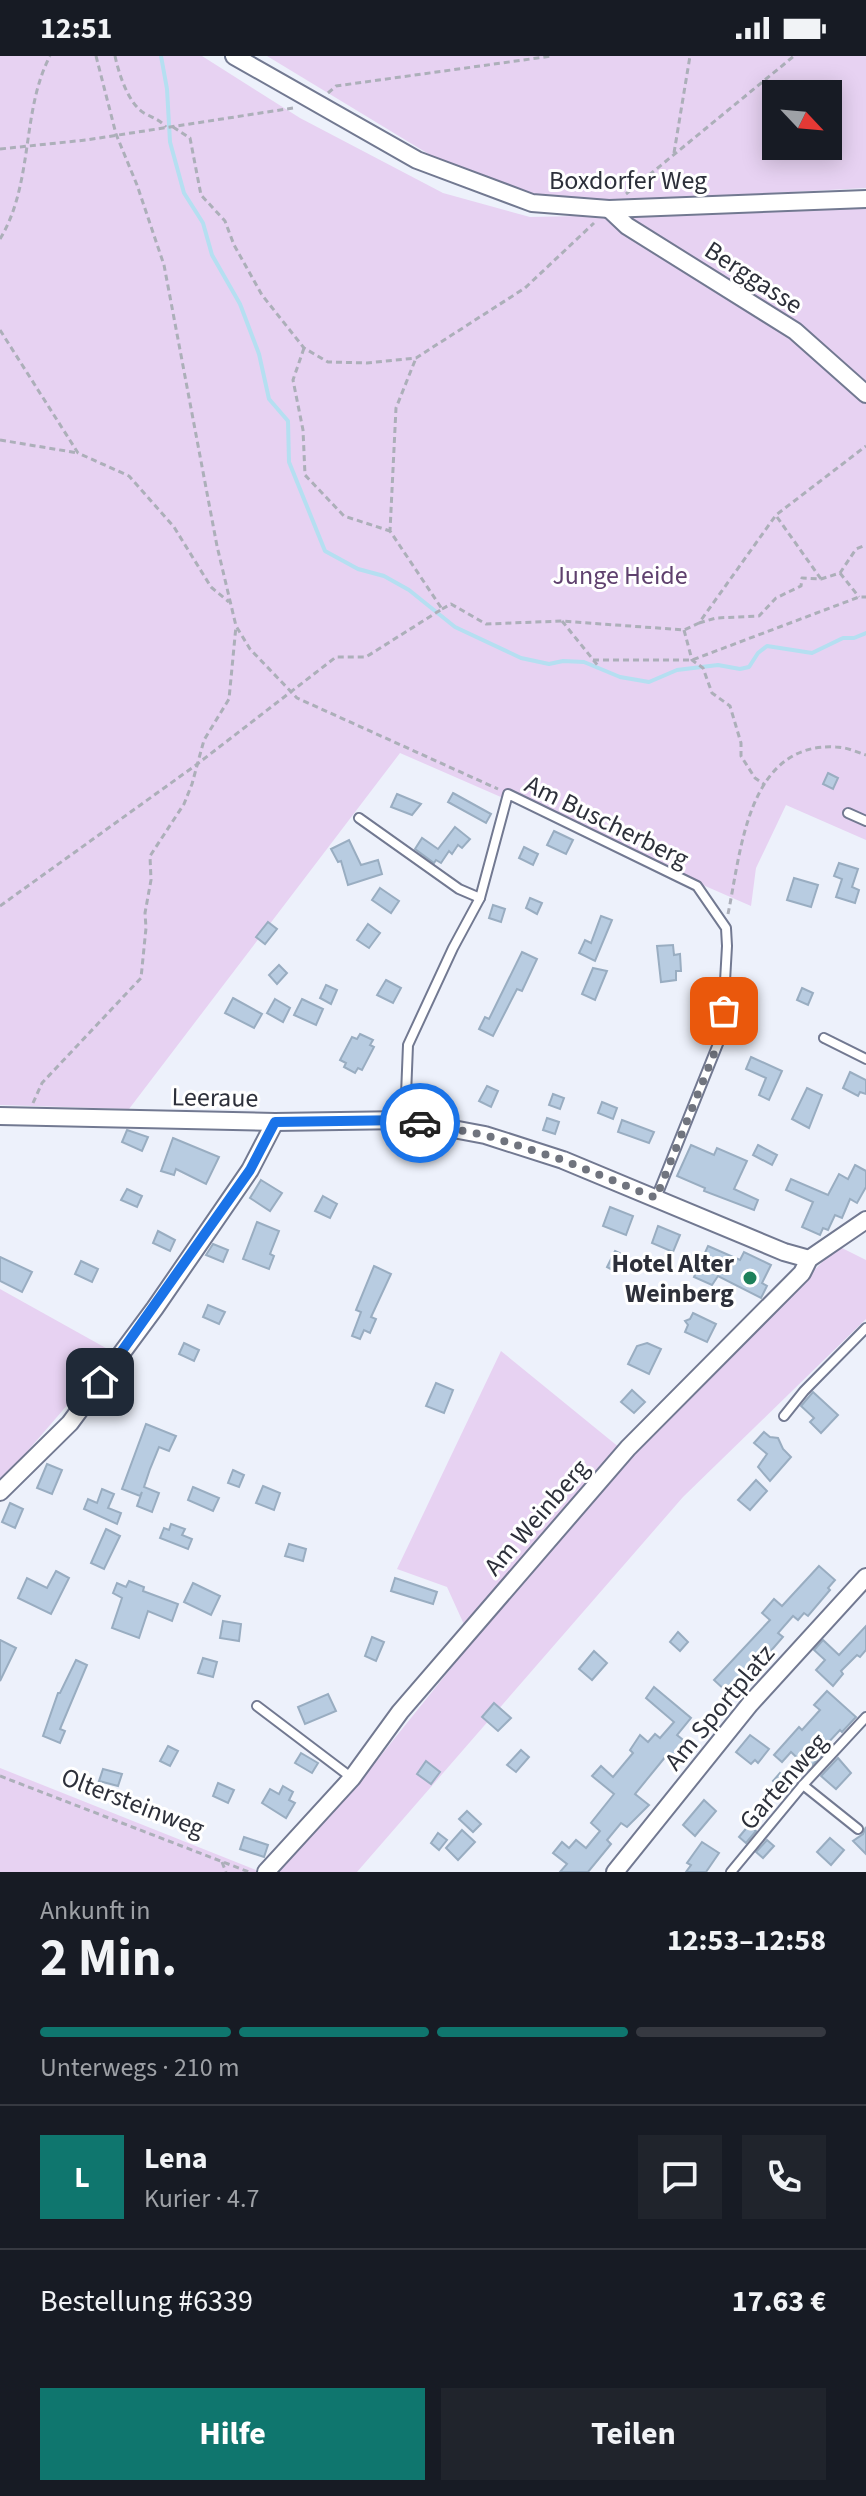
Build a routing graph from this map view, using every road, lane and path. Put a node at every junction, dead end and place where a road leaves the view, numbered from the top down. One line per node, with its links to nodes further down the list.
1 (50, 56): 14 (path)
2 (96, 56): 12 (path)
3 (115, 56): 10 (path)
4 (234, 56): 8 (street, Boxdorfer Weg)
5 (552, 56): 8 (path)
6 (690, 56): 16 (path)
7 (794, 56): 16 (path)
8 (316, 104): 9 (path); 18 (street, Boxdorfer Weg)
9 (187, 125): 11 (path); 13 (path)
10 (166, 127): 11 (path); 12 (path)
11 (173, 127): 13 (path)
12 (116, 134): 14 (path); 34 (path)
13 (190, 138): 21 (path)
14 (29, 146): 15 (path); 19 (path)
15 (0, 149)
16 (674, 153): 18 (path)
17 (866, 199): 18 (street, Boxdorfer Weg)
18 (609, 209): 22 (path); 23 (street, Berggasse)
19 (0, 239)
20 (0, 330): 26 (path)
21 (304, 348): 22 (path); 28 (path)
22 (416, 358): 28 (path)
23 (866, 394)
24 (0, 440): 26 (path)
25 (866, 446): 27 (path)
26 (78, 453): 34 (path)
27 (776, 515): 31 (path); 37 (path)
28 (390, 531): 35 (path)
29 (866, 545): 30 (path)
30 (840, 573): 31 (path); 32 (path)
31 (821, 579): 37 (path)
32 (859, 597): 33 (path); 41 (path)
33 (866, 597)
34 (231, 603): 38 (path)
35 (442, 609): 36 (path); 43 (path)
36 (562, 621): 39 (path); 40 (path)
37 (699, 623): 39 (path)
38 (236, 626): 43 (path); 45 (path)
39 (684, 630): 41 (path)
40 (593, 660): 41 (path); 42 (path)
41 (692, 660): 46 (path)
42 (599, 667)
43 (289, 692): 45 (path); 47 (path)
44 (866, 755): 46 (path)
45 (196, 765): 52 (path); 57 (path)
46 (765, 785): 53 (path)
47 (508, 794): 51 (lane, Am Buscherberg); 53 (lane, Am Buscherberg)
48 (848, 813): 50 (lane)
49 (359, 818): 51 (lane)
50 (866, 821)
51 (480, 898): 58 (lane, Am Buscherberg)
52 (0, 906)
53 (726, 928): 60 (lane)
54 (824, 1038): 55 (lane)
55 (866, 1059)
56 (0, 1116): 57 (street, Leeraue)
57 (22, 1116): 59 (street, Leeraue)
58 (405, 1120): 59 (street, Leeraue); 60 (street, Leeraue)
59 (275, 1122): 65 (street)
60 (656, 1198): 62 (street, Leeraue)
61 (863, 1229): 62 (street, Am Weinberg)
62 (809, 1259): 70 (street, Am Weinberg)
63 (866, 1328): 64 (lane)
64 (784, 1416)
65 (0, 1492)
66 (866, 1577): 77 (street, Am Sportplatz)
67 (257, 1706): 70 (lane)
68 (866, 1717): 71 (lane, Gartenweg)
69 (0, 1776): 73 (path, Oltersteinweg)
70 (352, 1778): 76 (street, Am Weinberg)
71 (803, 1785): 72 (lane); 78 (lane, Gartenweg)
72 (858, 1829)
73 (222, 1862): 74 (path); 75 (path, Oltersteinweg)
74 (226, 1872)
75 (249, 1872)
76 (266, 1872)
77 (615, 1872)
78 (731, 1872)

